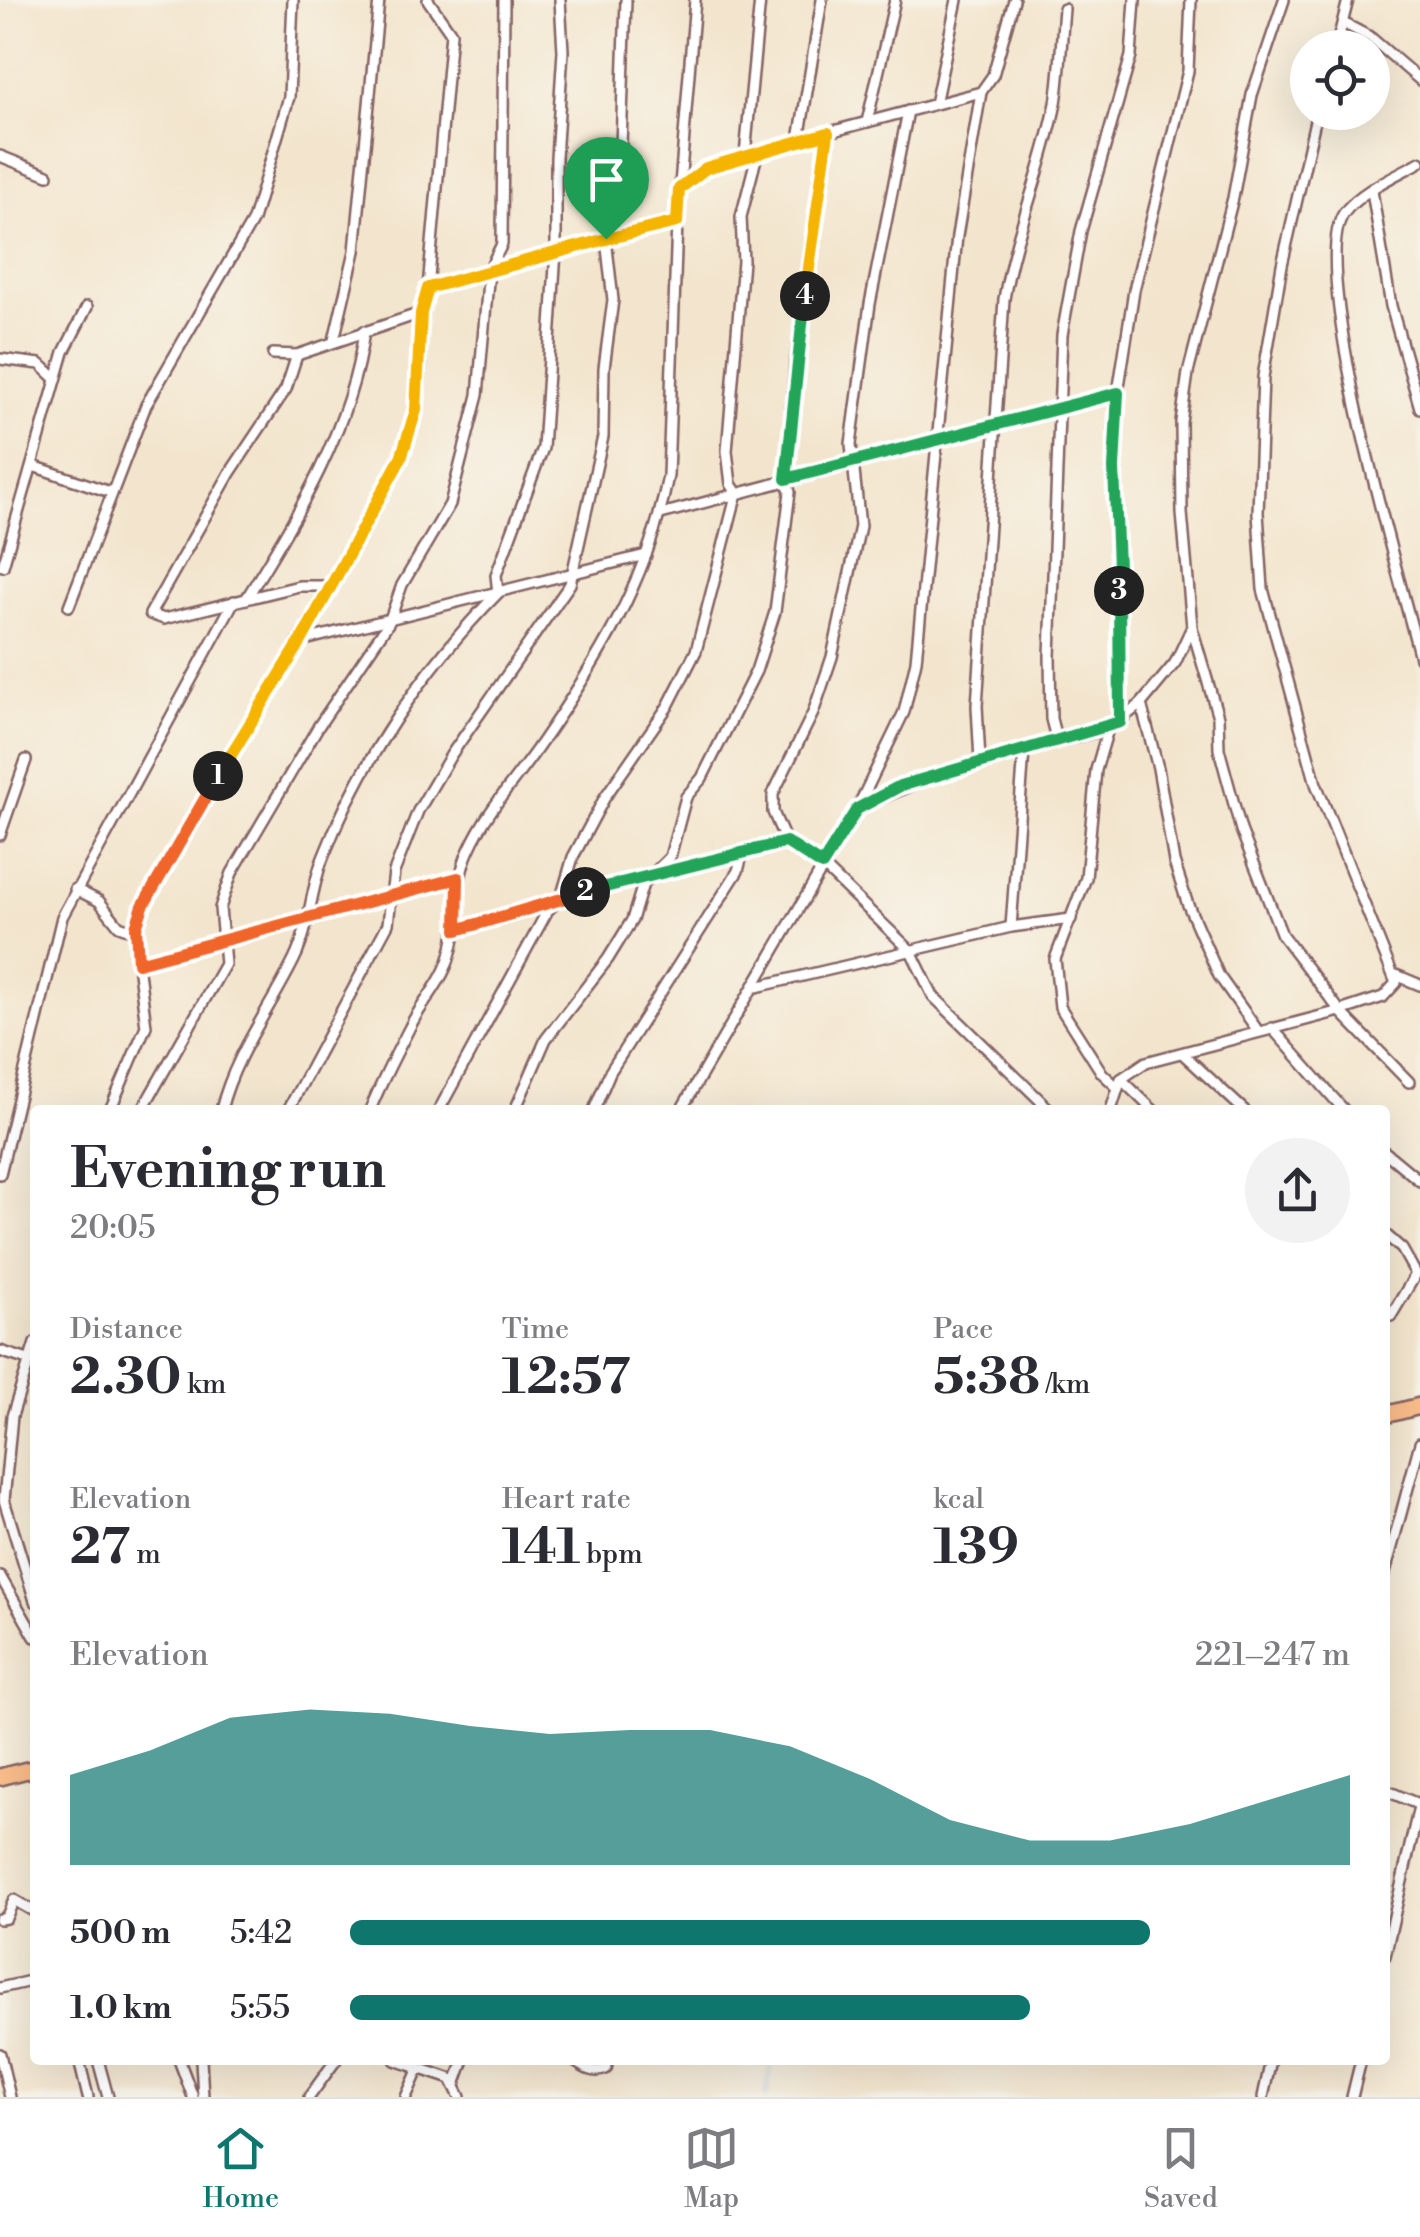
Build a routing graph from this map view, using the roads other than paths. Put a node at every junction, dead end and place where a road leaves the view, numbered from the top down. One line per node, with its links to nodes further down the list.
1 (292, 0): 57 (street)
2 (380, 0): 43 (street)
3 (428, 0): 39 (street)
4 (504, 0): 38 (street)
5 (560, 0): 37 (street)
6 (626, 0): 36 (street)
7 (695, 0): 33 (street)
8 (760, 0): 29 (street)
9 (822, 0): 27 (street)
10 (895, 0): 24 (street)
11 (957, 0): 22 (street)
12 (1014, 0): 21 (street)
13 (1134, 0): 50 (street)
14 (1191, 0): 49 (street)
15 (1284, 0): 69 (street)
16 (1348, 0): 18 (street)
17 (1064, 9): 52 (street)
18 (1343, 23): 19 (street); 20 (street)
19 (1341, 30)
20 (1420, 80)
21 (980, 92): 22 (street); 53 (street)
22 (935, 104): 23 (street)
23 (908, 111): 24 (street); 54 (street)
24 (868, 122): 26 (street)
25 (1313, 130): 97 (street)
26 (828, 133): 27 (street); 56 (street)
27 (799, 140): 28 (street)
28 (758, 151): 29 (street); 58 (street)
29 (746, 155): 33 (street)
30 (0, 156): 32 (street)
31 (1420, 162): 34 (street)
32 (48, 175)
33 (679, 189): 35 (street)
34 (1372, 191): 47 (street); 71 (street)
35 (677, 222): 36 (street); 59 (street)
36 (606, 239): 37 (street); 62 (street)
37 (556, 251): 38 (street); 64 (street)
38 (489, 270): 39 (street); 68 (street)
39 (428, 288): 41 (street)
40 (88, 307): 48 (street)
41 (421, 313): 42 (street); 63 (street)
42 (364, 331): 43 (street); 65 (street)
43 (334, 340): 45 (street)
44 (273, 354): 45 (street)
45 (297, 355): 66 (street)
46 (0, 359): 48 (street)
47 (1415, 369): 51 (street)
48 (56, 379): 55 (street)
49 (1118, 393): 50 (street); 73 (street)
50 (1063, 406): 52 (street); 75 (street)
51 (1420, 408)
52 (999, 425): 53 (street); 78 (street)
53 (936, 440): 54 (street); 79 (street)
54 (853, 461): 56 (street); 81 (street)
55 (34, 466): 57 (street); 61 (street)
56 (786, 479): 58 (street); 84 (street)
57 (110, 492): 67 (street)
58 (737, 493): 59 (street); 88 (street)
59 (661, 514): 60 (street)
60 (646, 555): 62 (street); 85 (street)
61 (3, 566)
62 (569, 575): 64 (street); 87 (street)
63 (330, 586): 65 (street); 70 (street)
64 (498, 593): 68 (street); 89 (street)
65 (246, 598): 66 (street)
66 (234, 601): 86 (street)
67 (68, 606)
68 (388, 622): 70 (street); 94 (street)
69 (1192, 626): 72 (street); 100 (street)
70 (301, 641): 93 (street)
71 (1420, 658)
72 (1141, 704): 73 (street); 102 (street)
73 (1120, 722): 74 (street)
74 (1108, 729): 75 (street); 90 (street)
75 (1057, 742): 76 (street)
76 (1024, 751): 78 (street); 91 (street)
77 (26, 760): 80 (street)
78 (980, 761): 79 (street)
79 (857, 809): 83 (street)
80 (0, 835)
81 (786, 842): 82 (street); 83 (street)
82 (742, 852): 84 (street); 113 (street)
83 (822, 865): 95 (street); 99 (street)
84 (658, 874): 88 (street); 112 (street)
85 (458, 878): 87 (street); 92 (street)
86 (76, 889): 93 (street); 121 (street)
87 (392, 895): 89 (street); 109 (street)
88 (561, 898): 92 (street); 111 (street)
89 (307, 918): 94 (street); 108 (street)
90 (1071, 919): 91 (street); 105 (street)
91 (1011, 927): 95 (street)
92 (457, 930): 110 (street)
93 (136, 932): 96 (street)
94 (225, 939): 96 (street); 107 (street)
95 (910, 951): 99 (street); 115 (street)
96 (138, 963): 106 (street)
97 (1396, 975): 98 (street); 100 (street)
98 (1420, 985)
99 (756, 988): 114 (street)
100 (1340, 1011): 101 (street); 104 (street)
101 (1272, 1028): 102 (street); 119 (street)
102 (1258, 1031): 103 (street)
103 (1182, 1054): 105 (street); 118 (street)
104 (1409, 1082)
105 (1119, 1083): 116 (street); 117 (street)
106 (112, 1105)
107 (145, 1105)
108 (222, 1105)
109 (291, 1105)
110 (372, 1105)
111 (443, 1105)
112 (517, 1105)
113 (596, 1105)
114 (684, 1105)
115 (1045, 1105)
116 (1112, 1105)
117 (1148, 1105)
118 (1238, 1105)
119 (1340, 1105)
120 (1390, 1156): 122 (street)
121 (0, 1174)
122 (1420, 1181)
123 (1390, 1239): 124 (street)
124 (1390, 1316)
125 (0, 1351): 126 (street)
126 (30, 1361): 128 (street)
127 (30, 1392): 128 (street)
128 (20, 1394): 134 (street)
129 (1420, 1406): 130 (highway)
130 (1390, 1414)
131 (1420, 1443): 132 (street)
132 (1390, 1554)
133 (0, 1576): 135 (street)
134 (30, 1584)
135 (30, 1628)
136 (30, 1769): 137 (highway)
137 (0, 1777)
138 (1390, 1792): 139 (street)
139 (1420, 1804): 142 (street)
140 (30, 1909): 141 (street)
141 (0, 1919)
142 (1390, 1934)
143 (30, 1981): 144 (street)
144 (0, 1988)
145 (0, 2054): 160 (street)
146 (80, 2065): 161 (street)
147 (99, 2065): 162 (street)
148 (181, 2065): 158 (street)
149 (199, 2065): 158 (street)
150 (332, 2065): 165 (street)
151 (410, 2065): 157 (street)
152 (462, 2065): 159 (street)
153 (579, 2065): 154 (street)
154 (607, 2065)
155 (1270, 2065): 168 (street)
156 (1360, 2065): 169 (street)
157 (419, 2068): 159 (street); 166 (street)
158 (194, 2083): 163 (street); 164 (street)
159 (456, 2086): 167 (street)
160 (10, 2097)
161 (88, 2097)
162 (108, 2097)
163 (193, 2097)
164 (203, 2097)
165 (310, 2097)
166 (406, 2097)
167 (460, 2097)
168 (1263, 2097)
169 (1352, 2097)

